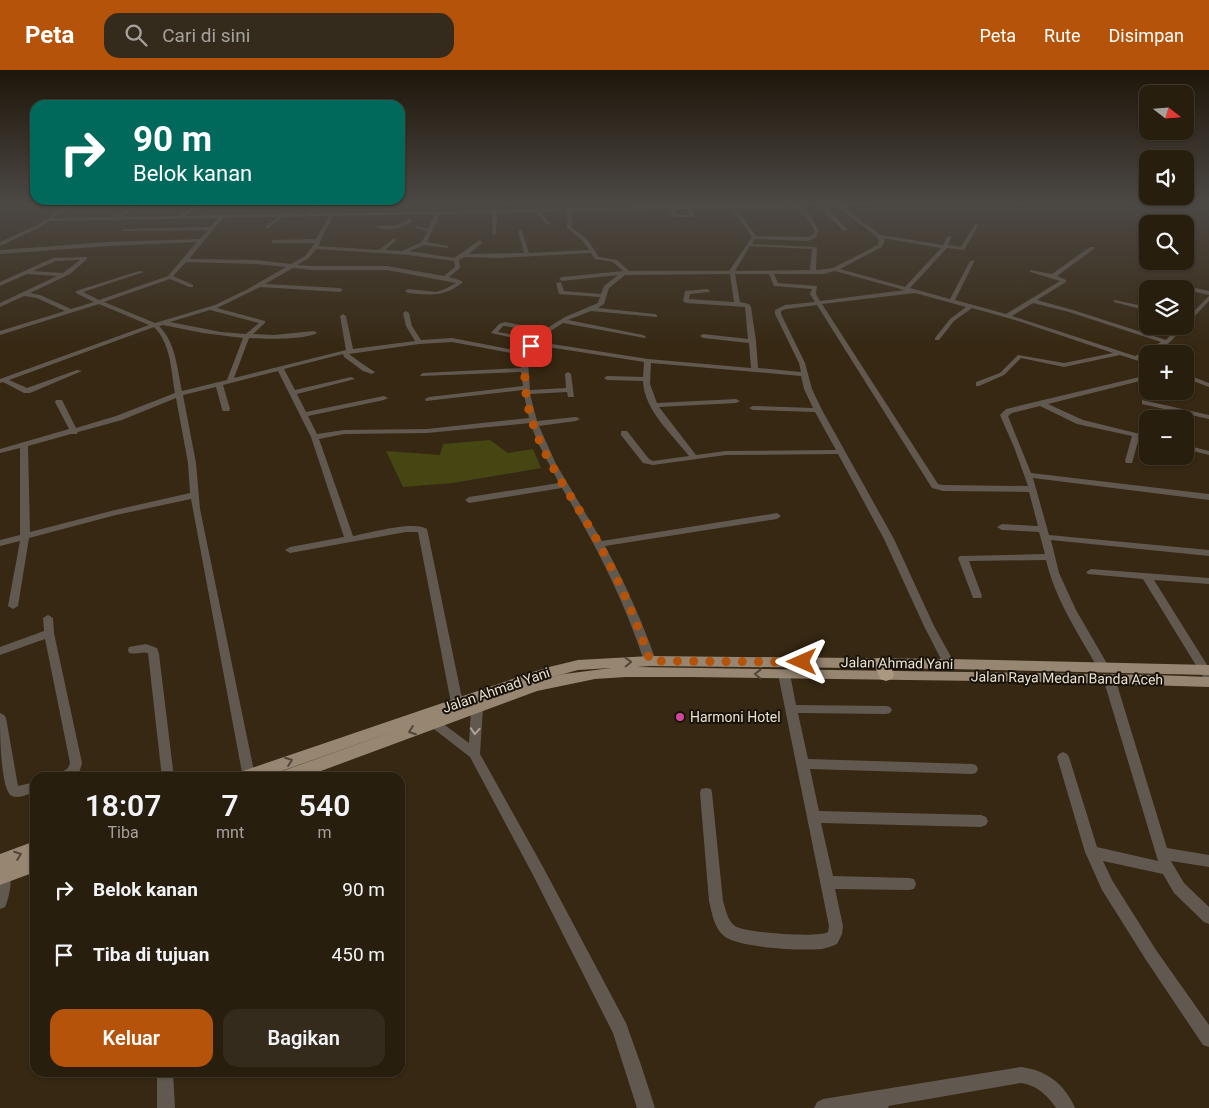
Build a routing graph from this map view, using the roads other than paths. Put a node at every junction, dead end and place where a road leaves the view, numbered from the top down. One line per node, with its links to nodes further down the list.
1 (190, 252): 16 (street)
2 (310, 252): 21 (street)
3 (404, 252): 15 (street)
4 (407, 252): 17 (street)
5 (467, 252): 13 (street)
6 (569, 252): 14 (street)
7 (594, 252): 30 (street)
8 (746, 252): 23 (street)
9 (814, 252): 29 (street)
10 (868, 252): 24 (street)
11 (940, 252): 40 (street)
12 (1086, 252): 32 (street)
13 (464, 255): 14 (street); 17 (street)
14 (527, 255)
15 (392, 258)
16 (184, 260): 21 (street); 33 (street)
17 (456, 260): 34 (street)
18 (973, 261): 50 (street)
19 (744, 265): 23 (street)
20 (752, 265): 22 (street)
21 (292, 266): 34 (street); 38 (street)
22 (778, 266)
23 (734, 268): 28 (street); 30 (street); 55 (street)
24 (836, 269): 29 (street); 40 (street)
25 (1032, 271): 32 (street)
26 (26, 272): 31 (street); 31 (street); 36 (street)
27 (141, 272): 53 (street)
28 (771, 272): 29 (street); 54 (street)
29 (812, 272)
30 (626, 273): 48 (street); 48 (street)
31 (63, 275): 47 (street)
32 (1053, 276): 51 (street)
33 (170, 277): 39 (street); 53 (street)
34 (446, 278): 43 (street)
35 (0, 279): 36 (street)
36 (9, 280): 37 (street)
37 (0, 284)
38 (259, 285): 41 (street); 59 (street)
39 (191, 286)
40 (906, 289): 45 (street)
41 (340, 290)
42 (1194, 290): 46 (street)
43 (408, 291)
44 (706, 291): 55 (street)
45 (915, 291): 50 (street); 54 (street)
46 (1209, 293)
47 (24, 294): 56 (street); 61 (street)
48 (604, 296): 60 (street)
49 (1209, 298): 63 (street)
50 (952, 301): 57 (street)
51 (1033, 301): 66 (street); 80 (street)
52 (1116, 301): 58 (street)
53 (99, 302): 61 (street); 68 (street)
54 (819, 303): 93 (street); 136 (street)
55 (736, 304): 77 (street)
56 (0, 305)
57 (971, 306): 66 (street); 76 (street)
58 (1139, 307)
59 (210, 308): 68 (street); 74 (street)
60 (590, 309): 65 (street); 67 (street)
61 (71, 311): 70 (street)
62 (406, 313): 78 (street)
63 (1194, 313)
64 (342, 316): 81 (street)
65 (655, 316)
66 (1007, 316): 82 (street)
67 (562, 321): 69 (street); 75 (street)
68 (159, 324): 74 (street); 99 (street); 107 (street)
69 (546, 332): 79 (street); 79 (street)
70 (0, 333)
71 (314, 333): 74 (street)
72 (1173, 335): 80 (street)
73 (703, 336): 77 (street)
74 (246, 337): 100 (street)
75 (643, 337)
76 (936, 339)
77 (753, 341): 90 (street)
78 (419, 342): 81 (street); 83 (street)
79 (535, 342): 83 (street); 86 (street)
80 (1167, 342): 84 (street)
81 (348, 352): 87 (street); 91 (street)
82 (1121, 353): 84 (street); 103 (street)
83 (526, 354): 88 (street)
84 (1136, 358): 85 (street)
85 (1139, 359)
86 (648, 361): 90 (street); 96 (street)
87 (280, 368): 100 (street); 106 (street)
88 (524, 370): 94 (street); 105 (street)
89 (78, 371): 99 (street)
90 (755, 371): 93 (street)
91 (372, 372)
92 (568, 374): 105 (street)
93 (804, 374): 117 (street)
94 (422, 375)
95 (607, 378): 96 (street)
96 (646, 379): 114 (street)
97 (1139, 379): 113 (street)
98 (1194, 379): 104 (street)
99 (1, 380)
100 (230, 380): 102 (street)
101 (351, 380): 106 (street)
102 (219, 383): 107 (street); 116 (street)
103 (980, 384)
104 (1209, 385)
105 (525, 390): 109 (street); 121 (street)
106 (293, 393): 118 (street)
107 (179, 394): 122 (street); 137 (street)
108 (384, 398): 118 (street)
109 (429, 399)
110 (736, 400): 114 (street)
111 (59, 402): 122 (street)
112 (1145, 402): 119 (street)
113 (1041, 403): 124 (street); 134 (street)
114 (654, 405): 132 (street)
115 (753, 408): 117 (street)
116 (226, 409)
117 (818, 410): 130 (street)
118 (304, 415): 126 (street)
119 (1209, 417)
120 (576, 419): 121 (street)
121 (534, 422): 126 (street); 135 (street)
122 (74, 432): 127 (street)
123 (624, 433): 132 (street)
124 (1136, 435): 125 (street); 133 (street)
125 (1139, 436)
126 (315, 437): 144 (street)
127 (24, 445): 129 (street); 143 (street)
128 (1194, 449): 131 (street)
129 (0, 451)
130 (841, 452): 132 (street); 160 (street)
131 (1209, 453)
132 (693, 456)
133 (1130, 461)
134 (1028, 475): 136 (street); 138 (street)
135 (562, 485): 139 (street); 146 (street)
136 (1033, 488): 142 (street)
137 (195, 495): 143 (street); 177 (street)
138 (1209, 498)
139 (469, 500)
140 (777, 516): 146 (street)
141 (1002, 527): 142 (street)
142 (1043, 533): 148 (street); 149 (street)
143 (25, 537): 145 (street); 154 (street)
144 (349, 538): 147 (street); 165 (street)
145 (0, 543)
146 (599, 544): 159 (street)
147 (290, 550)
148 (1209, 553)
149 (1049, 557): 153 (street); 162 (street)
150 (1092, 572): 151 (street)
151 (1148, 577): 152 (street); 164 (street)
152 (1207, 584)
153 (977, 596)
154 (13, 606)
155 (48, 618): 156 (street)
156 (49, 633): 158 (street); 175 (street)
157 (133, 650): 176 (street)
158 (0, 651)
159 (650, 661): 161 (main road, Jalan Ahmad Yani); 165 (main road, Jalan Ahmad Yani, one-way to 159)
160 (949, 664): 161 (main road, Jalan Ahmad Yani); 162 (main road, Jalan Ahmad Yani)
161 (884, 669): 162 (main road, Jalan Raya Medan Banda Aceh); 163 (main road, Jalan Raya Medan Banda Aceh)
162 (1106, 672): 164 (main road, Jalan Raya Medan Banda Aceh); 186 (street)
163 (784, 674): 166 (main road, Jalan Raya Medan Banda Aceh, one-way to 166); 167 (street)
164 (1208, 675)
165 (458, 703): 178 (main road, Jalan Ahmad Yani, one-way to 165)
166 (476, 708): 170 (main road, Jalan Raya Medan Banda Aceh); 171 (street, one-way to 171)
167 (792, 709): 168 (street); 173 (street)
168 (886, 710)
169 (0, 718): 180 (street)
170 (434, 723): 171 (street); 179 (main road, Jalan Raya Medan Banda Aceh, one-way to 179)
171 (474, 754): 199 (street)
172 (1063, 757): 185 (street)
173 (804, 764): 174 (street); 182 (street)
174 (972, 769)
175 (72, 772)
176 (167, 772)
177 (245, 772)
178 (260, 772)
179 (299, 772)
180 (30, 788)
181 (706, 792): 191 (street)
182 (813, 817): 183 (street); 191 (street)
183 (982, 822)
184 (30, 852): 190 (main road, one-way to 184)
185 (1092, 852): 189 (street); 195 (street)
186 (1161, 853): 187 (street); 189 (street)
187 (1209, 861)
188 (30, 865): 190 (main road)
189 (1167, 869): 194 (street)
190 (1, 871): 193 (street)
191 (828, 882): 192 (street)
192 (909, 884)
193 (0, 902)
194 (1209, 917)
195 (1209, 1039)
196 (165, 1077): 198 (street)
197 (879, 1103): 200 (street); 201 (street)
198 (166, 1108)
199 (646, 1108)
200 (823, 1108)
201 (1066, 1108)

